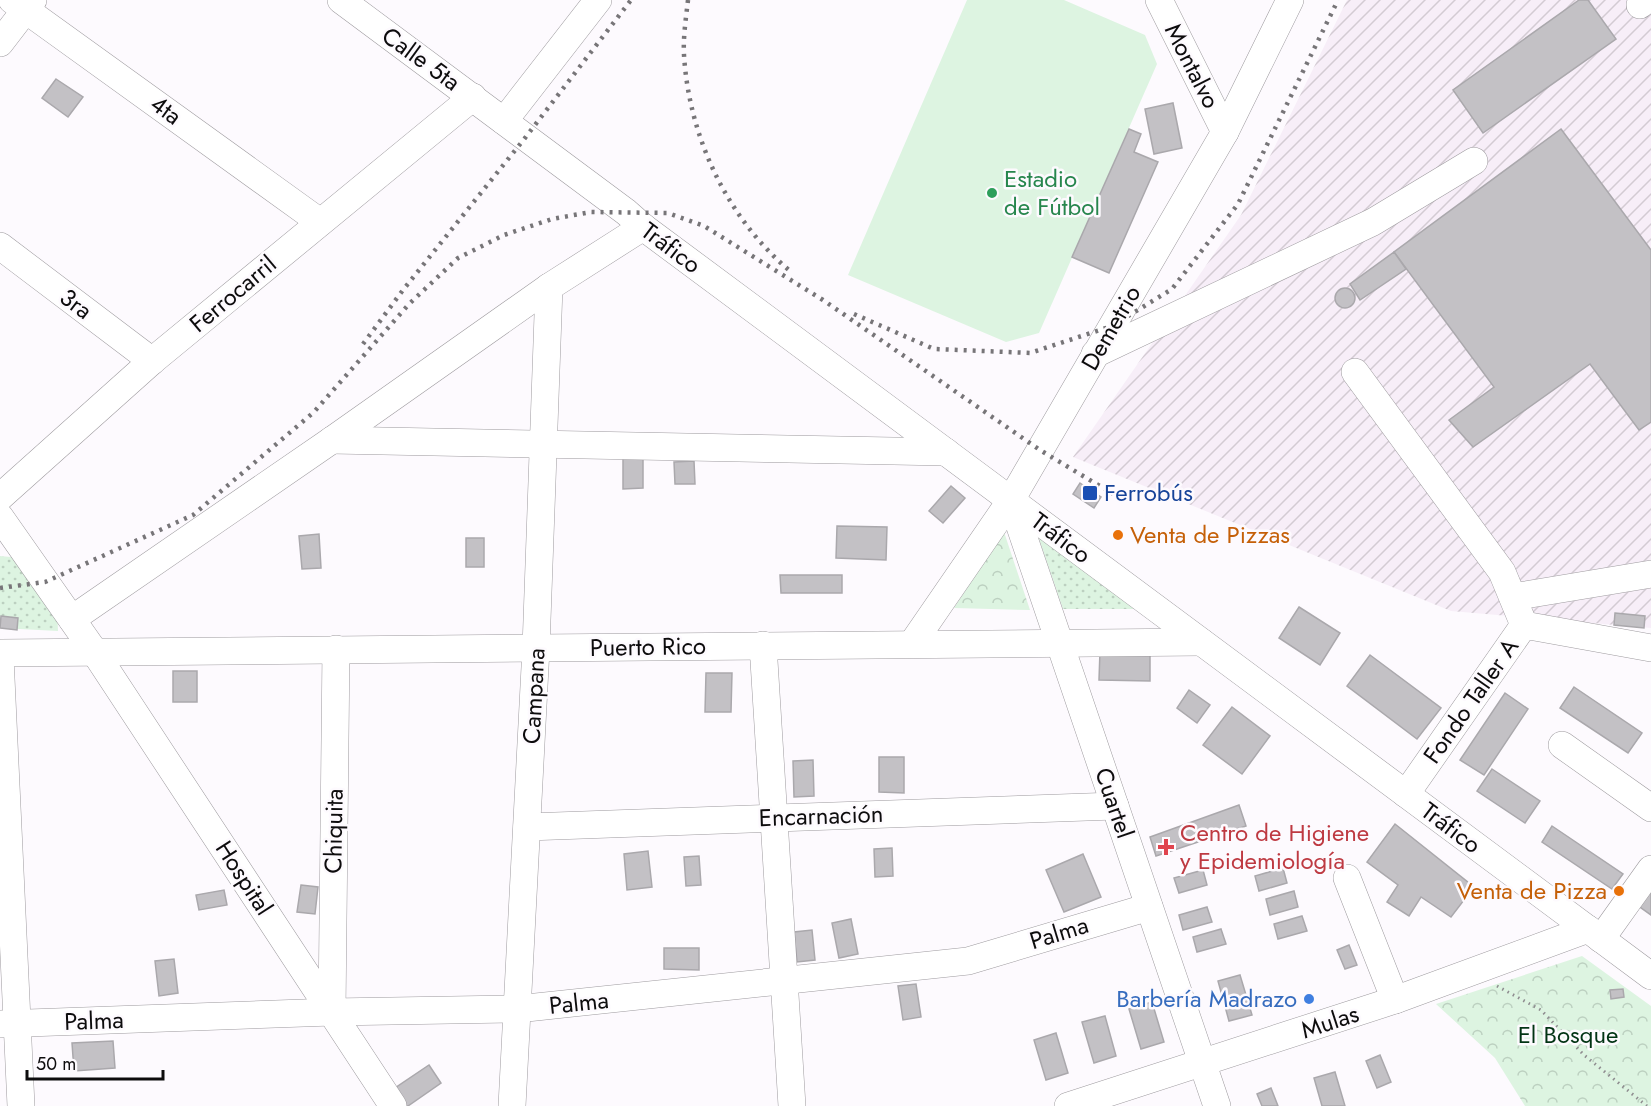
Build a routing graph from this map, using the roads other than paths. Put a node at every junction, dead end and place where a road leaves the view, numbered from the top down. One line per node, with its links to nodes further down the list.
1 (341, 0): 7 (street, Calle 5ta)
2 (379, 0): 7 (street)
3 (598, 0): 10 (street)
4 (1159, 0): 11 (street, Montalvo)
5 (1290, 0): 11 (street, Demetrio)
6 (24, 3): 8 (street); 13 (street, 4ta)
7 (377, 27): 9 (street, Calle 5ta)
8 (0, 43)
9 (473, 97): 10 (street, Tráfico); 13 (street, Ferrocarril)
10 (504, 121): 14 (street, Tráfico)
11 (1225, 132): 17 (street, Demetrio)
12 (1474, 161): 17 (street)
13 (320, 222): 18 (street, Ferrocarril)
14 (643, 227): 16 (street); 22 (street, Tráfico)
15 (0, 246): 18 (street, 3ra)
16 (549, 287): 20 (street); 21 (street, Campana)
17 (1095, 354): 24 (street, Demetrio)
18 (152, 361): 23 (street, Ferrocarril)
19 (1355, 372): 28 (street)
20 (333, 440): 21 (street); 29 (street)
21 (543, 443): 22 (street); 35 (street, Campana)
22 (946, 452): 24 (street, Tráfico)
23 (0, 497)
24 (1011, 500): 31 (street, Tráfico); 32 (street, Cuartel); 33 (street, Demetrio)
25 (0, 518): 26 (street)
26 (9, 542): 29 (street)
27 (1651, 574): 28 (street)
28 (1513, 597): 30 (street)
29 (72, 620): 38 (street)
30 (1524, 625): 36 (street, Fondo Taller A); 41 (street, Fondo Taller A)
31 (1201, 642): 32 (street, Puerto Rico); 41 (street, Tráfico)
32 (1059, 643): 33 (street, Puerto Rico); 42 (street, Cuartel)
33 (912, 644): 34 (street, Puerto Rico)
34 (763, 645): 35 (street, Puerto Rico); 44 (street)
35 (536, 648): 37 (street, Puerto Rico); 45 (street, Campana)
36 (1651, 648)
37 (336, 649): 38 (street, Puerto Rico); 54 (street, Chiquita)
38 (94, 651): 39 (street, Puerto Rico); 54 (street, Hospital)
39 (0, 655): 55 (street)
40 (1562, 745): 43 (street)
41 (1406, 794): 49 (street, Tráfico)
42 (1114, 806): 44 (street, Encarnación); 48 (street, Cuartel)
43 (1651, 808)
44 (774, 818): 45 (street, Encarnación); 51 (street)
45 (527, 828): 53 (street, Campana)
46 (1651, 869): 49 (street)
47 (1347, 878): 52 (street)
48 (1149, 907): 51 (street, Palma); 56 (street, Cuartel)
49 (1595, 934): 50 (street, Tráfico); 52 (street, Mulas)
50 (1651, 976)
51 (784, 981): 53 (street, Palma); 60 (street)
52 (1395, 1000): 56 (street, Mulas)
53 (517, 1009): 54 (street, Palma); 59 (street, Campana)
54 (332, 1012): 55 (street, Palma); 58 (street, Hospital)
55 (9, 1024): 57 (street)
56 (1202, 1064): 61 (street, Mulas); 62 (street, Cuartel)
57 (21, 1106)
58 (393, 1106)
59 (512, 1106)
60 (792, 1106)
61 (1068, 1106)
62 (1217, 1106)

